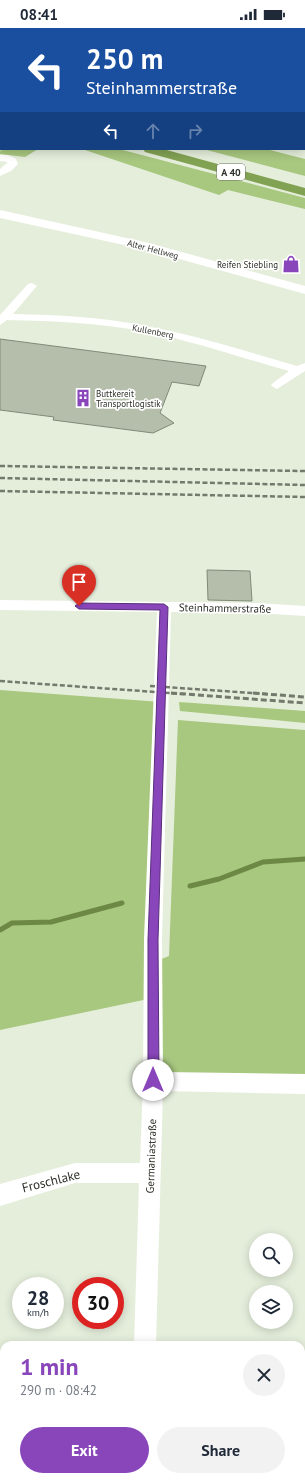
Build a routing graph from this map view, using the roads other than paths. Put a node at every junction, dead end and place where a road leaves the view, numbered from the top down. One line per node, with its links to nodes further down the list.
1 (153, 150): 6 (highway, A 40)
2 (180, 150): 5 (highway, A 40)
3 (0, 158): 4 (street)
4 (0, 173)
5 (305, 184)
6 (305, 192)
7 (0, 214): 9 (street, Alter Hellweg)
8 (32, 286): 10 (street, Kullenberg)
9 (305, 290)
10 (2, 319): 11 (street, Kullenberg)
11 (301, 368): 12 (street, Kullenberg)
12 (276, 385)
13 (0, 606): 14 (street, Steinhammerstraße)
14 (164, 607): 15 (street, Steinhammerstraße); 16 (street, Germaniastraße)
15 (305, 611)
16 (153, 1080): 17 (street); 18 (street, Germaniastraße)
17 (305, 1084)
18 (150, 1173): 19 (street, Froschlake); 20 (street, Germaniastraße)
19 (0, 1195)
20 (145, 1341)

